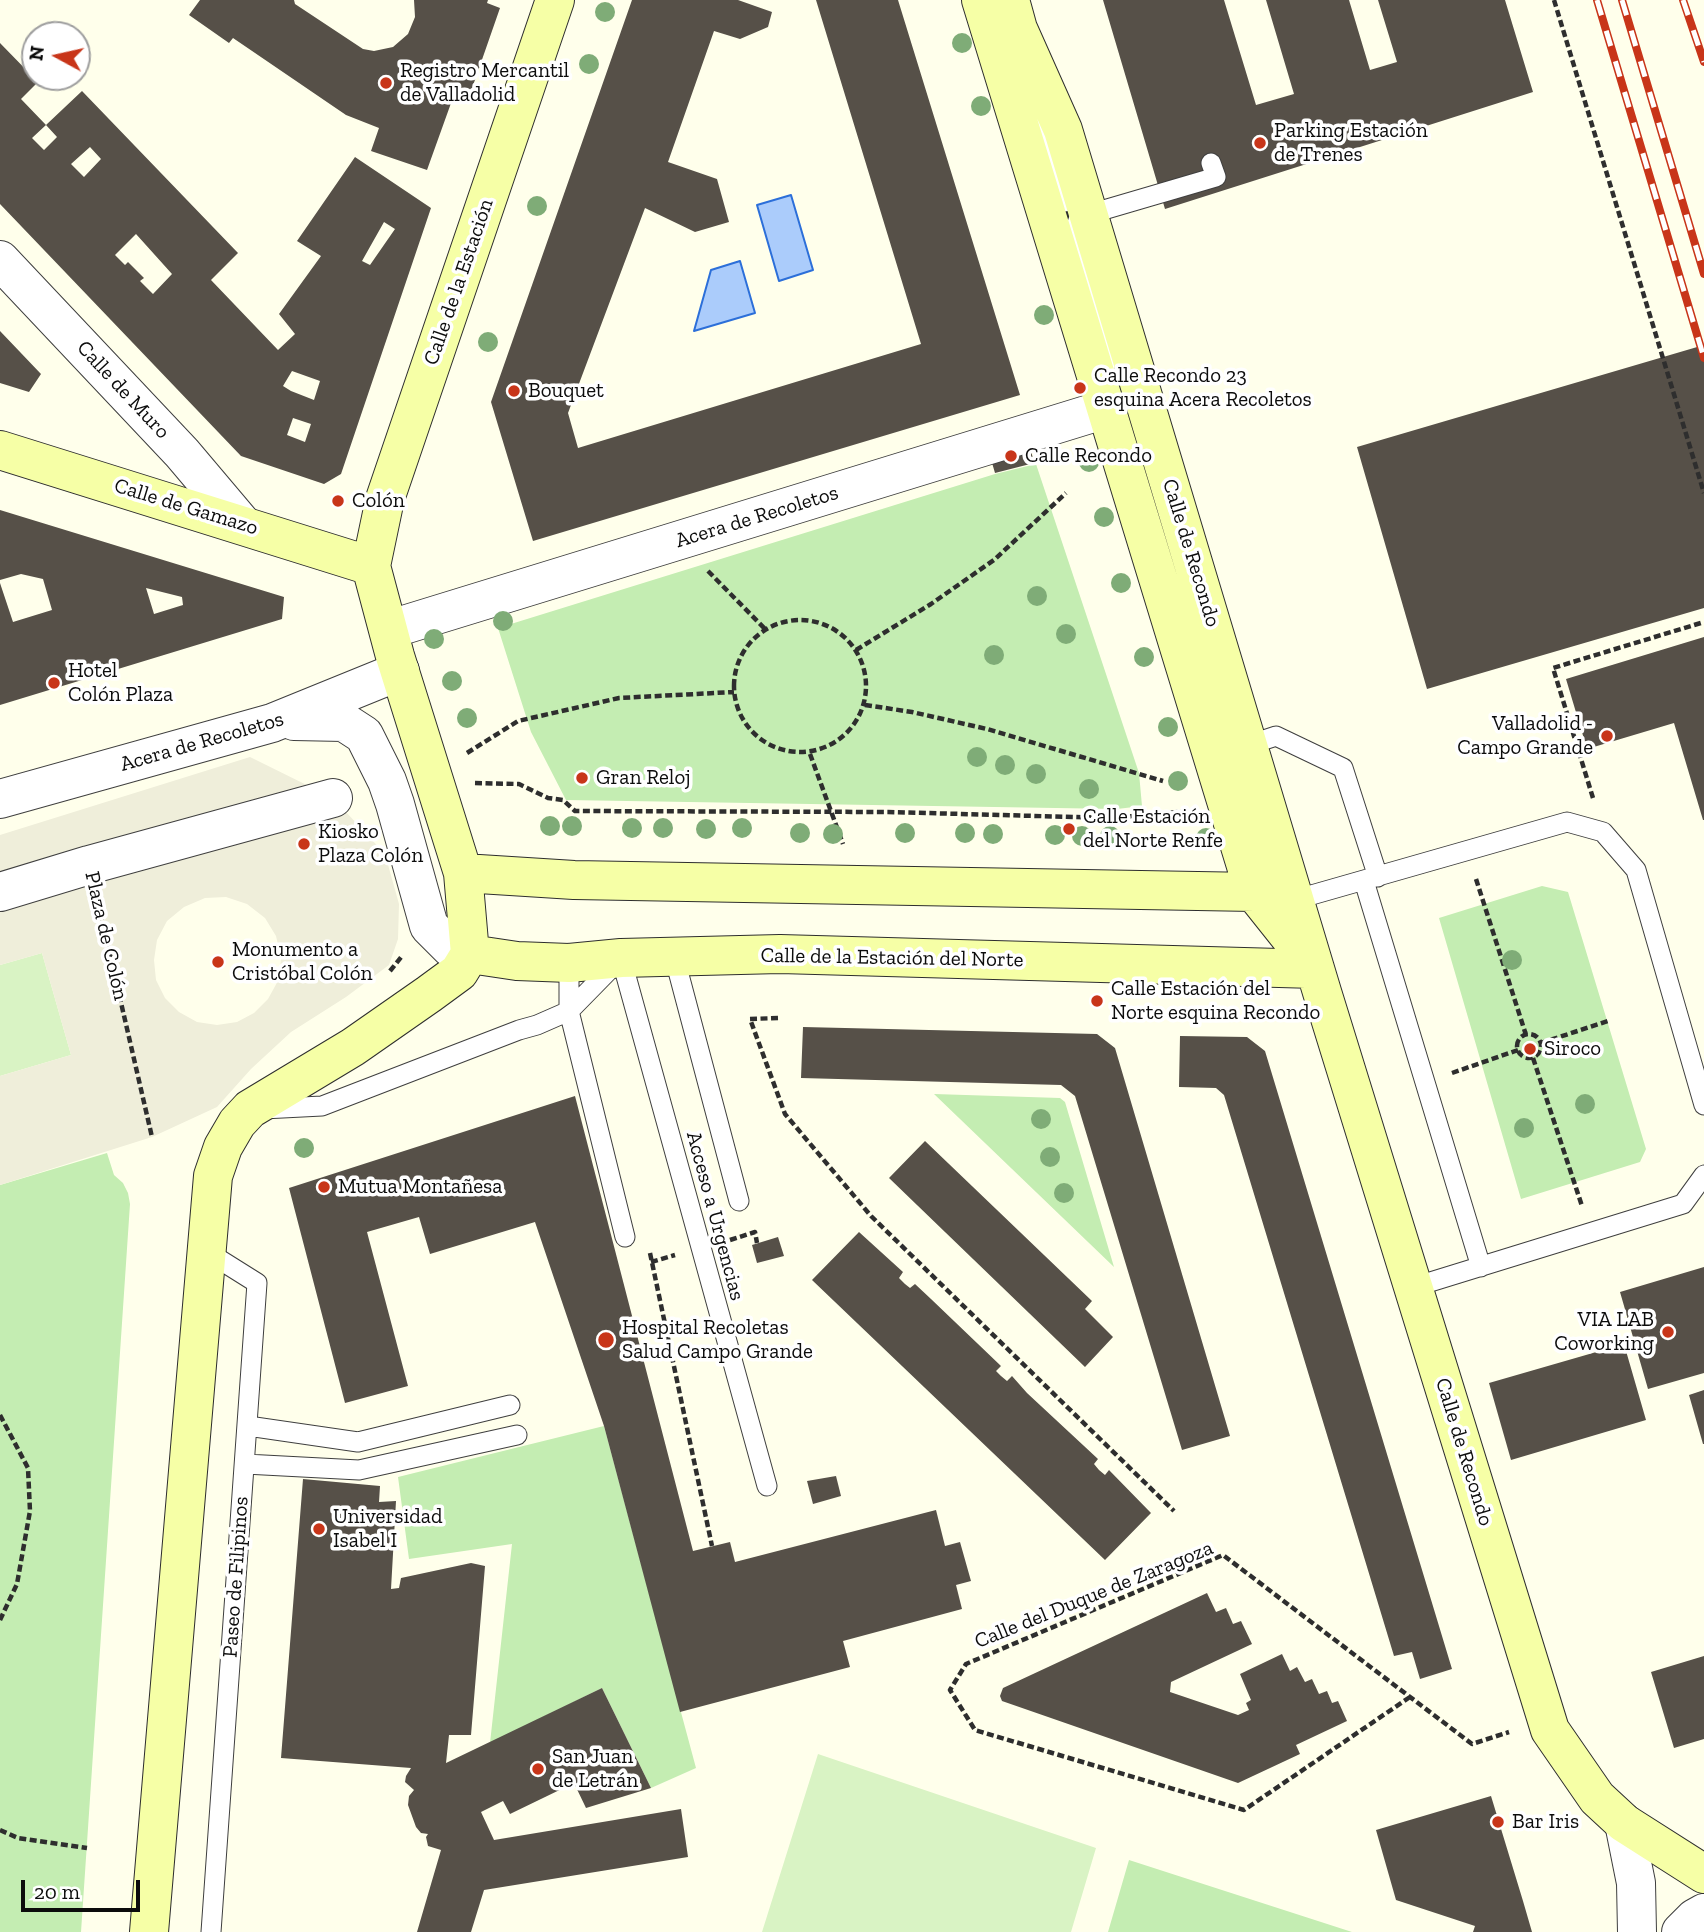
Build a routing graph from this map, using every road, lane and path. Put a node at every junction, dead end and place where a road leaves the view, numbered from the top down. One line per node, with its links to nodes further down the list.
1 (555, 0): 16 (street, Calle de la Estación)
2 (981, 0): 5 (street, Calle de Recondo)
3 (1010, 0): 7 (street, Calle de Recondo)
4 (1554, 0): 13 (path)
5 (1005, 78): 7 (lane); 9 (street, Calle de Recondo)
6 (1211, 163): 7 (lane)
7 (1084, 211): 9 (lane, Calle de Recondo); 25 (street, Calle de Recondo)
8 (0, 260): 14 (street, Calle de Muro)
9 (1104, 402): 11 (street, Calle de Recondo); 15 (street, Acera de Recoletos)
10 (0, 450): 14 (street, Calle de Gamazo)
11 (1125, 470): 25 (lane, Calle de Recondo); 41 (street, Calle de Recondo)
12 (1066, 493): 20 (path)
13 (1704, 493)
14 (242, 524): 16 (street, Calle de Gamazo)
15 (672, 543): 18 (street, Acera de Recoletos); 19 (path)
16 (371, 566): 21 (street)
17 (1704, 622): 34 (path)
18 (407, 624)
19 (766, 630): 20 (path); 22 (path)
20 (856, 650): 23 (path)
21 (400, 671): 24 (street, Acera de Recoletos); 37 (street)
22 (734, 692): 26 (path); 27 (path)
23 (865, 705): 26 (path); 28 (path)
24 (272, 723): 31 (street, Acera de Recoletos); 44 (street)
25 (1250, 745): 38 (lane); 42 (street, Calle de Recondo)
26 (810, 754): 33 (path)
27 (460, 757)
28 (1163, 781)
29 (472, 783): 33 (path)
30 (333, 798): 36 (street)
31 (0, 799)
32 (1201, 808): 33 (path)
33 (831, 812): 39 (path)
34 (1603, 832): 35 (lane); 56 (lane)
35 (1467, 851): 38 (lane); 53 (path)
36 (89, 865): 40 (street); 58 (path, Plaza de Colón)
37 (480, 873): 39 (street); 44 (street)
38 (1371, 879): 42 (lane); 65 (lane)
39 (858, 884): 41 (street)
40 (0, 892)
41 (1254, 892): 42 (street); 48 (street, Calle de Recondo)
42 (1294, 900): 48 (street, Calle de Recondo)
43 (405, 944): 49 (path)
44 (485, 956): 47 (street, Calle de la Estación del Norte); 57 (street)
45 (674, 956): 46 (street, Calle de la Estación del Norte); 48 (street, Calle de la Estación del Norte); 60 (lane)
46 (621, 958): 47 (street, Calle de la Estación del Norte); 50 (lane); 72 (lane, Acceso a Urgencias)
47 (569, 963): 50 (lane)
48 (1315, 969): 66 (street, Calle de Recondo)
49 (386, 975)
50 (569, 1011): 57 (lane); 62 (lane)
51 (778, 1018): 73 (path)
52 (1608, 1021): 54 (path)
53 (1526, 1035): 54 (path); 55 (path)
54 (1541, 1043): 55 (path)
55 (1533, 1058): 61 (path)
56 (1704, 1105)
57 (250, 1110): 64 (street)
58 (152, 1137)
59 (1704, 1175): 61 (lane)
60 (739, 1201)
61 (1590, 1233): 65 (lane)
62 (625, 1237)
63 (649, 1248): 74 (path)
64 (206, 1251): 69 (lane, Paseo de Filipinos); 83 (street)
65 (1481, 1266): 66 (lane)
66 (1413, 1287): 77 (street, Calle de Recondo)
67 (510, 1405): 69 (lane)
68 (0, 1415): 75 (path)
69 (248, 1426): 71 (lane, Paseo de Filipinos)
70 (517, 1435): 71 (lane)
71 (244, 1464): 84 (lane, Paseo de Filipinos)
72 (767, 1486)
73 (1174, 1511)
74 (712, 1546)
75 (0, 1620)
76 (1410, 1697): 76 (path, Calle del Duque de Zaragoza); 77 (path, Calle del Duque de Zaragoza)
77 (1547, 1720): 78 (street, Calle de Recondo)
78 (1625, 1824): 81 (street, Calle de Recondo); 85 (street)
79 (0, 1830): 80 (path)
80 (87, 1848)
81 (1704, 1874)
82 (1704, 1913): 86 (street)
83 (149, 1932)
84 (211, 1932)
85 (1637, 1932)
86 (1681, 1932)

